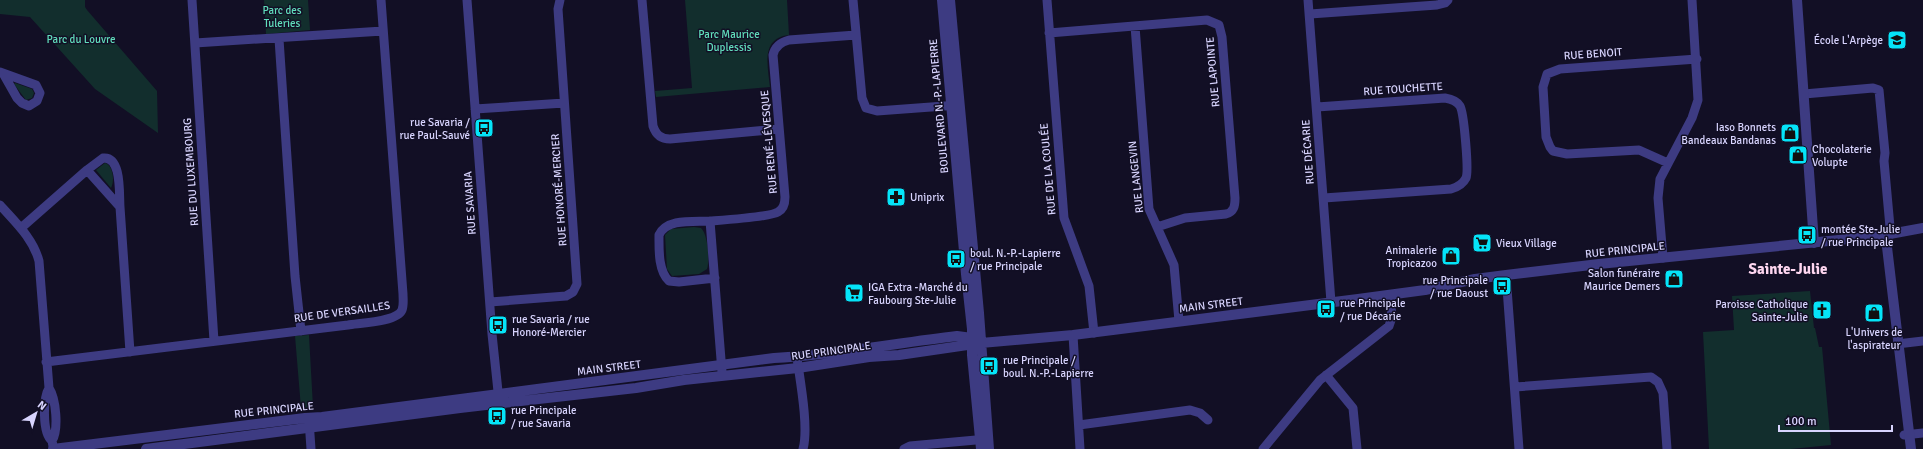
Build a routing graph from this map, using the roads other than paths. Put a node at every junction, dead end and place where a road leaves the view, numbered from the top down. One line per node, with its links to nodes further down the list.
1 (192, 0): 20 (street, RUE DU LUXEMBOURG)
2 (381, 0): 16 (street, RUE DE VERSAILLES)
3 (467, 0): 26 (street, RUE SAVARIA)
4 (560, 0): 23 (street, RUE HONORÉ-MERCIER)
5 (642, 0): 27 (street)
6 (853, 0): 18 (street)
7 (942, 0): 24 (street, BOULEVARD N.-P.-LAPIERRE)
8 (950, 0): 24 (street, BOULEVARD N.-P.-LAPIERRE)
9 (1047, 0): 17 (street, RUE DE LA COULÉE)
10 (1308, 0): 14 (street, RUE DÉCARIE)
11 (1448, 0): 14 (street)
12 (1692, 0): 21 (street)
13 (1797, 0): 22 (street)
14 (1310, 14): 25 (street, RUE DÉCARIE)
15 (1135, 26): 17 (street, RUE LAPOINTE); 34 (street, RUE LANGEVIN); 34 (street, RUE LAPOINTE)
16 (383, 31): 19 (street); 46 (street, RUE DE VERSAILLES)
17 (1049, 33): 47 (street, RUE DE LA COULÉE)
18 (856, 35): 24 (street); 27 (street, RUE RENÉ-LÉVESQUE)
19 (279, 38): 20 (street); 46 (street)
20 (195, 43): 49 (street, RUE DU LUXEMBOURG)
21 (1697, 59): 28 (street); 28 (street, RUE BENOIT)
22 (1804, 94): 37 (street); 38 (street)
23 (564, 103): 26 (street); 43 (street, RUE HONORÉ-MERCIER)
24 (955, 106): 51 (street, BOULEVARD N.-P.-LAPIERRE)
25 (1317, 107): 30 (street, RUE DÉCARIE); 30 (street, RUE TOUCHETTE)
26 (475, 108): 43 (street, RUE SAVARIA)
27 (779, 129): 33 (street, RUE RENÉ-LÉVESQUE)
28 (1668, 163): 39 (street)
29 (87, 170): 32 (street); 32 (street); 35 (street)
30 (1324, 198): 44 (street, RUE DÉCARIE)
31 (0, 205): 35 (street)
32 (120, 207): 53 (street)
33 (710, 221): 41 (street); 41 (street, RUE RENÉ-LÉVESQUE)
34 (1157, 227): 45 (street, RUE LANGEVIN)
35 (21, 228): 55 (street)
36 (1923, 228): 37 (street, RUE PRINCIPALE)
37 (1888, 234): 38 (street, RUE PRINCIPALE); 52 (street)
38 (1814, 243): 39 (street, RUE PRINCIPALE)
39 (1663, 258): 40 (street, RUE PRINCIPALE)
40 (1506, 276): 42 (street, RUE PRINCIPALE); 59 (street)
41 (715, 278): 57 (street)
42 (1390, 295): 44 (street, RUE PRINCIPALE); 58 (street)
43 (490, 302): 60 (street, RUE SAVARIA)
44 (1331, 302): 45 (street, MAIN STREET)
45 (1179, 322): 47 (street, MAIN STREET)
46 (301, 330): 49 (street, RUE DE VERSAILLES)
47 (1094, 333): 48 (street, RUE PRINCIPALE)
48 (1073, 336): 51 (street, RUE PRINCIPALE); 64 (street)
49 (214, 341): 53 (street, RUE DE VERSAILLES)
50 (1923, 341): 52 (street)
51 (975, 342): 54 (street, RUE PRINCIPALE); 56 (street, RUE PRINCIPALE); 68 (street, BOULEVARD N.-P.-LAPIERRE)
52 (1897, 344): 67 (street)
53 (130, 352): 55 (street, RUE DE VERSAILLES)
54 (797, 358): 56 (street); 57 (street, RUE PRINCIPALE)
55 (46, 362): 69 (street)
56 (798, 368): 57 (street, RUE PRINCIPALE); 72 (street)
57 (722, 371): 60 (street, MAIN STREET); 61 (street, MAIN STREET)
58 (1326, 375): 75 (street); 76 (street)
59 (1515, 387): 77 (street); 78 (street)
60 (499, 393): 61 (street, RUE SAVARIA); 62 (street, RUE PRINCIPALE)
61 (500, 404): 65 (street, RUE PRINCIPALE)
62 (309, 418): 65 (street); 69 (street, RUE PRINCIPALE)
63 (1208, 420): 64 (street)
64 (1079, 425): 74 (street)
65 (310, 428): 70 (street, RUE PRINCIPALE); 71 (street)
66 (1923, 433): 67 (street)
67 (1906, 434): 79 (street); 80 (street)
68 (985, 444): 73 (street)
69 (53, 447)
70 (146, 449)
71 (311, 449)
72 (804, 449)
73 (904, 449)
74 (1080, 449)
75 (1263, 449)
76 (1357, 449)
77 (1519, 449)
78 (1667, 449)
79 (1905, 449)
80 (1911, 449)

